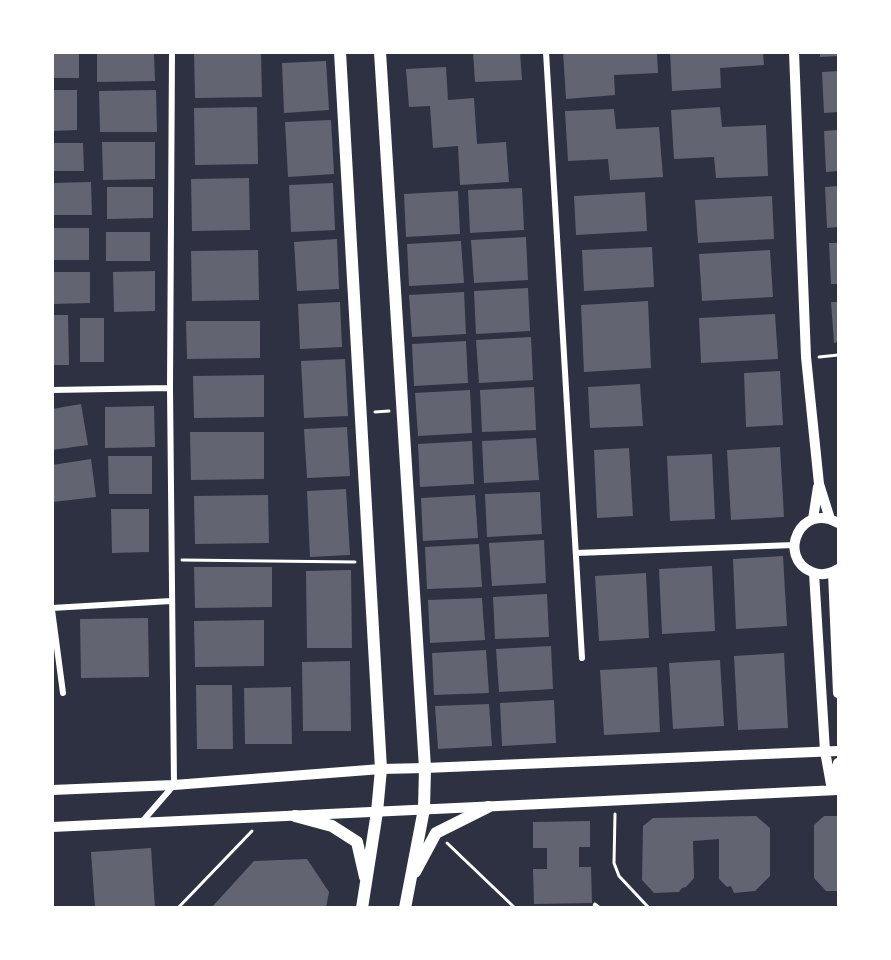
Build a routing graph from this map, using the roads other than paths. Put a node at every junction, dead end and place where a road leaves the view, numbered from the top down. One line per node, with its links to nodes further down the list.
1 (172, 52): 6 (street)
2 (340, 52): 24 (main road)
3 (380, 52): 23 (main road)
4 (546, 52): 12 (street)
5 (794, 52): 8 (street)
6 (170, 387): 7 (street); 15 (street)
7 (52, 390)
8 (819, 484): 9 (street); 10 (street)
9 (813, 519): 10 (street); 11 (street)
10 (834, 521)
11 (794, 545): 12 (street); 14 (street)
12 (576, 553): 17 (street)
13 (836, 571): 14 (street); 19 (street)
14 (814, 573): 20 (street)
15 (171, 601): 16 (street); 25 (street)
16 (52, 609): 18 (street)
17 (582, 658)
18 (63, 693)
19 (838, 693)
20 (825, 751): 21 (street); 23 (street); 27 (street)
21 (838, 751)
22 (838, 763): 27 (street)
23 (425, 768): 24 (street); 29 (main road)
24 (381, 769): 25 (street); 30 (main road)
25 (174, 785): 26 (street); 32 (street)
26 (52, 790)
27 (835, 790): 28 (street)
28 (488, 807): 29 (street); 34 (main road)
29 (424, 809): 30 (street); 34 (main road)
30 (377, 812): 31 (street); 35 (main road)
31 (295, 816): 32 (street); 35 (main road)
32 (140, 823): 33 (street)
33 (52, 827)
34 (408, 883): 37 (main road)
35 (366, 884): 36 (main road)
36 (362, 908)
37 (405, 908)

